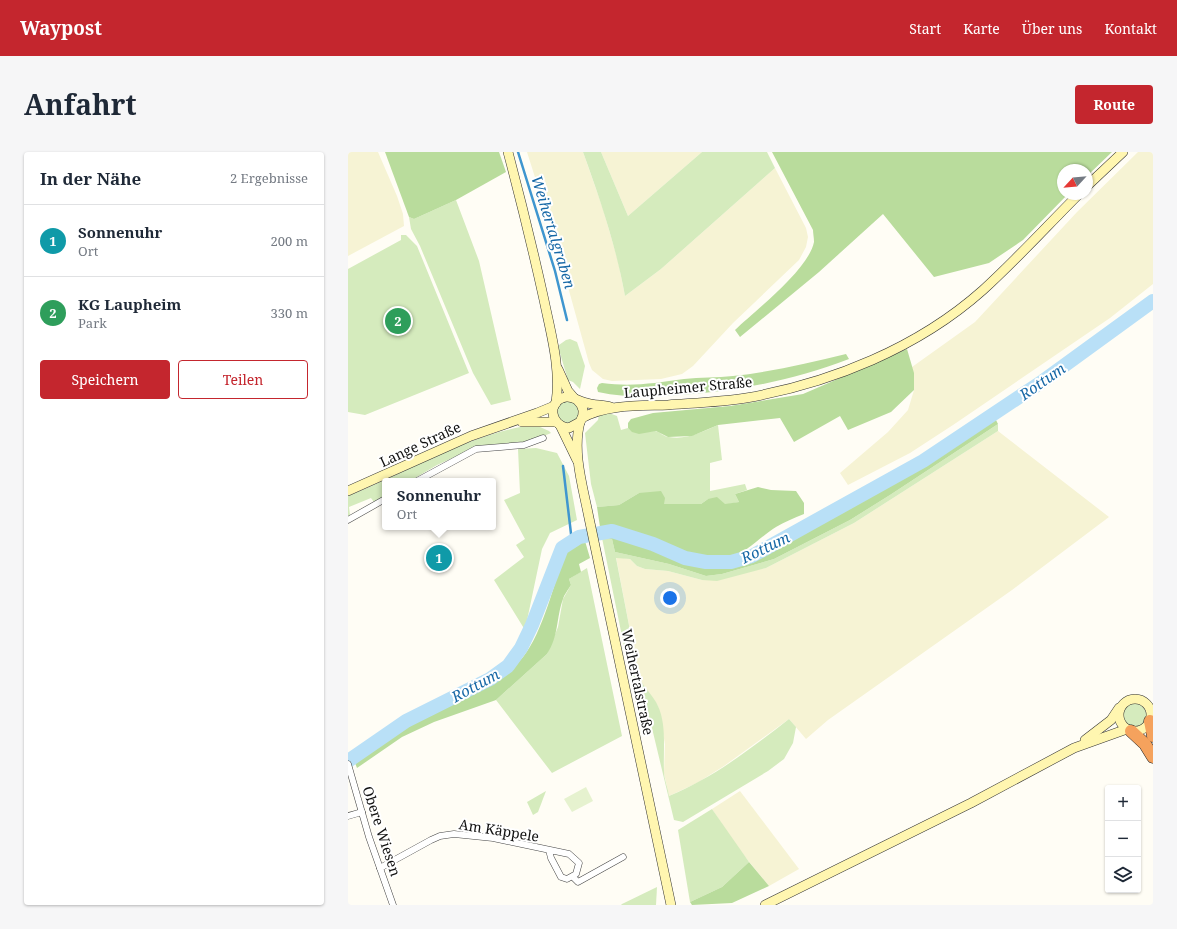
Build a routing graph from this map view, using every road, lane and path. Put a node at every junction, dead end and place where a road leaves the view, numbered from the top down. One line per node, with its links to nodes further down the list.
1 (508, 152): 5 (street)
2 (1123, 152): 3 (street)
3 (1093, 180)
4 (1073, 200): 8 (street, Laupheimer Straße)
5 (557, 366): 6 (street); 7 (street)
6 (576, 399): 7 (street); 8 (street, Laupheimer Straße); 9 (street)
7 (555, 404): 10 (street); 11 (street, Lange Straße)
8 (617, 408): 9 (street, Laupheimer Straße)
9 (581, 420): 10 (street); 13 (street, Weihertalstraße)
10 (558, 424): 11 (street, Lange Straße); 13 (street, Weihertalstraße)
11 (505, 425): 15 (street, Lange Straße)
12 (542, 438): 14 (street)
13 (579, 465): 34 (street, Weihertalstraße)
14 (423, 478)
15 (348, 491)
16 (382, 502): 17 (street)
17 (348, 520)
18 (1153, 697): 19 (street)
19 (1139, 698): 20 (street); 21 (street)
20 (1120, 706): 22 (street); 24 (street)
21 (1151, 718): 22 (street); 23 (highway)
22 (1129, 730): 24 (street); 25 (highway)
23 (1153, 736)
24 (1074, 748): 35 (street)
25 (1153, 757)
26 (349, 767): 27 (street, Obere Wiesen)
27 (362, 812): 28 (street); 31 (street, Obere Wiesen)
28 (348, 816)
29 (550, 850): 31 (street, Am Käppele); 32 (street, Am Käppele); 32 (street, Am Käppele)
30 (623, 858): 32 (street, Am Käppele)
31 (380, 868): 33 (street, Obere Wiesen)
32 (573, 877)
33 (393, 905)
34 (671, 905)
35 (766, 905)

